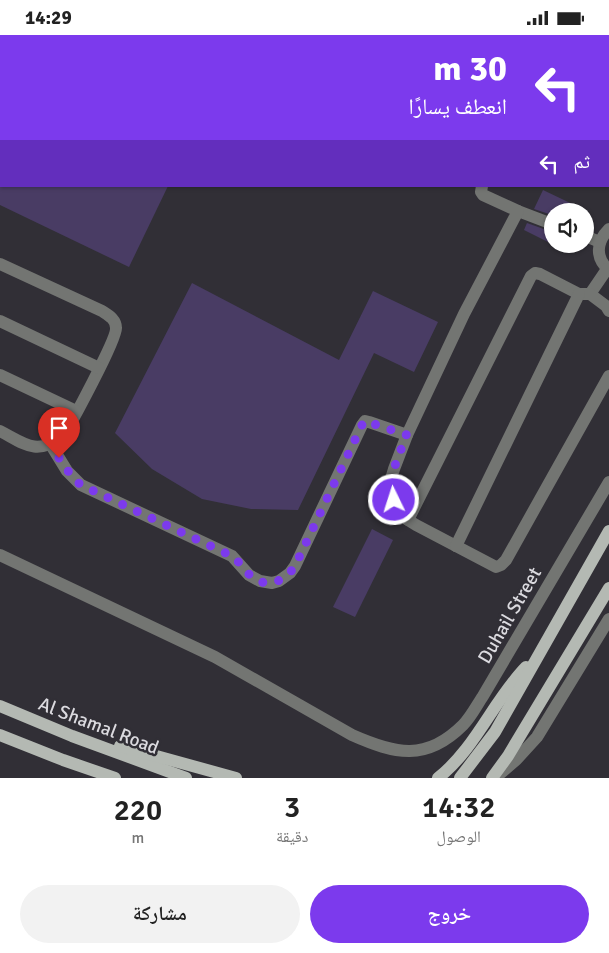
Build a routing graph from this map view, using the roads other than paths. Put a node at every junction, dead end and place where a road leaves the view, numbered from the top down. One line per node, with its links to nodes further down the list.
1 (482, 187): 2 (street)
2 (518, 211): 3 (street); 17 (street)
3 (544, 221)
4 (609, 229): 6 (street)
5 (594, 240): 6 (street)
6 (600, 242): 8 (street)
7 (0, 264): 12 (street)
8 (608, 270): 9 (street)
9 (585, 294): 10 (street); 20 (street); 22 (street)
10 (609, 311)
11 (0, 321): 12 (street)
12 (99, 368): 15 (street)
13 (0, 375): 15 (street)
14 (609, 376): 22 (street)
15 (76, 411): 18 (street)
16 (0, 431): 18 (street)
17 (407, 435): 18 (street); 20 (street)
18 (51, 445)
19 (609, 483): 23 (street, Duhail Street)
20 (408, 520): 22 (street)
21 (609, 531): 26 (main road)
22 (456, 546)
23 (0, 555)
24 (609, 589): 35 (main road)
25 (609, 619): 35 (street)
26 (539, 655): 33 (main road); 34 (main road)
27 (0, 706): 29 (main road, Al Shamal Road)
28 (0, 735): 30 (main road)
29 (72, 735): 31 (main road, Al Shamal Road); 32 (main road)
30 (115, 778)
31 (186, 778)
32 (236, 778)
33 (438, 778)
34 (460, 778)
35 (494, 778)

